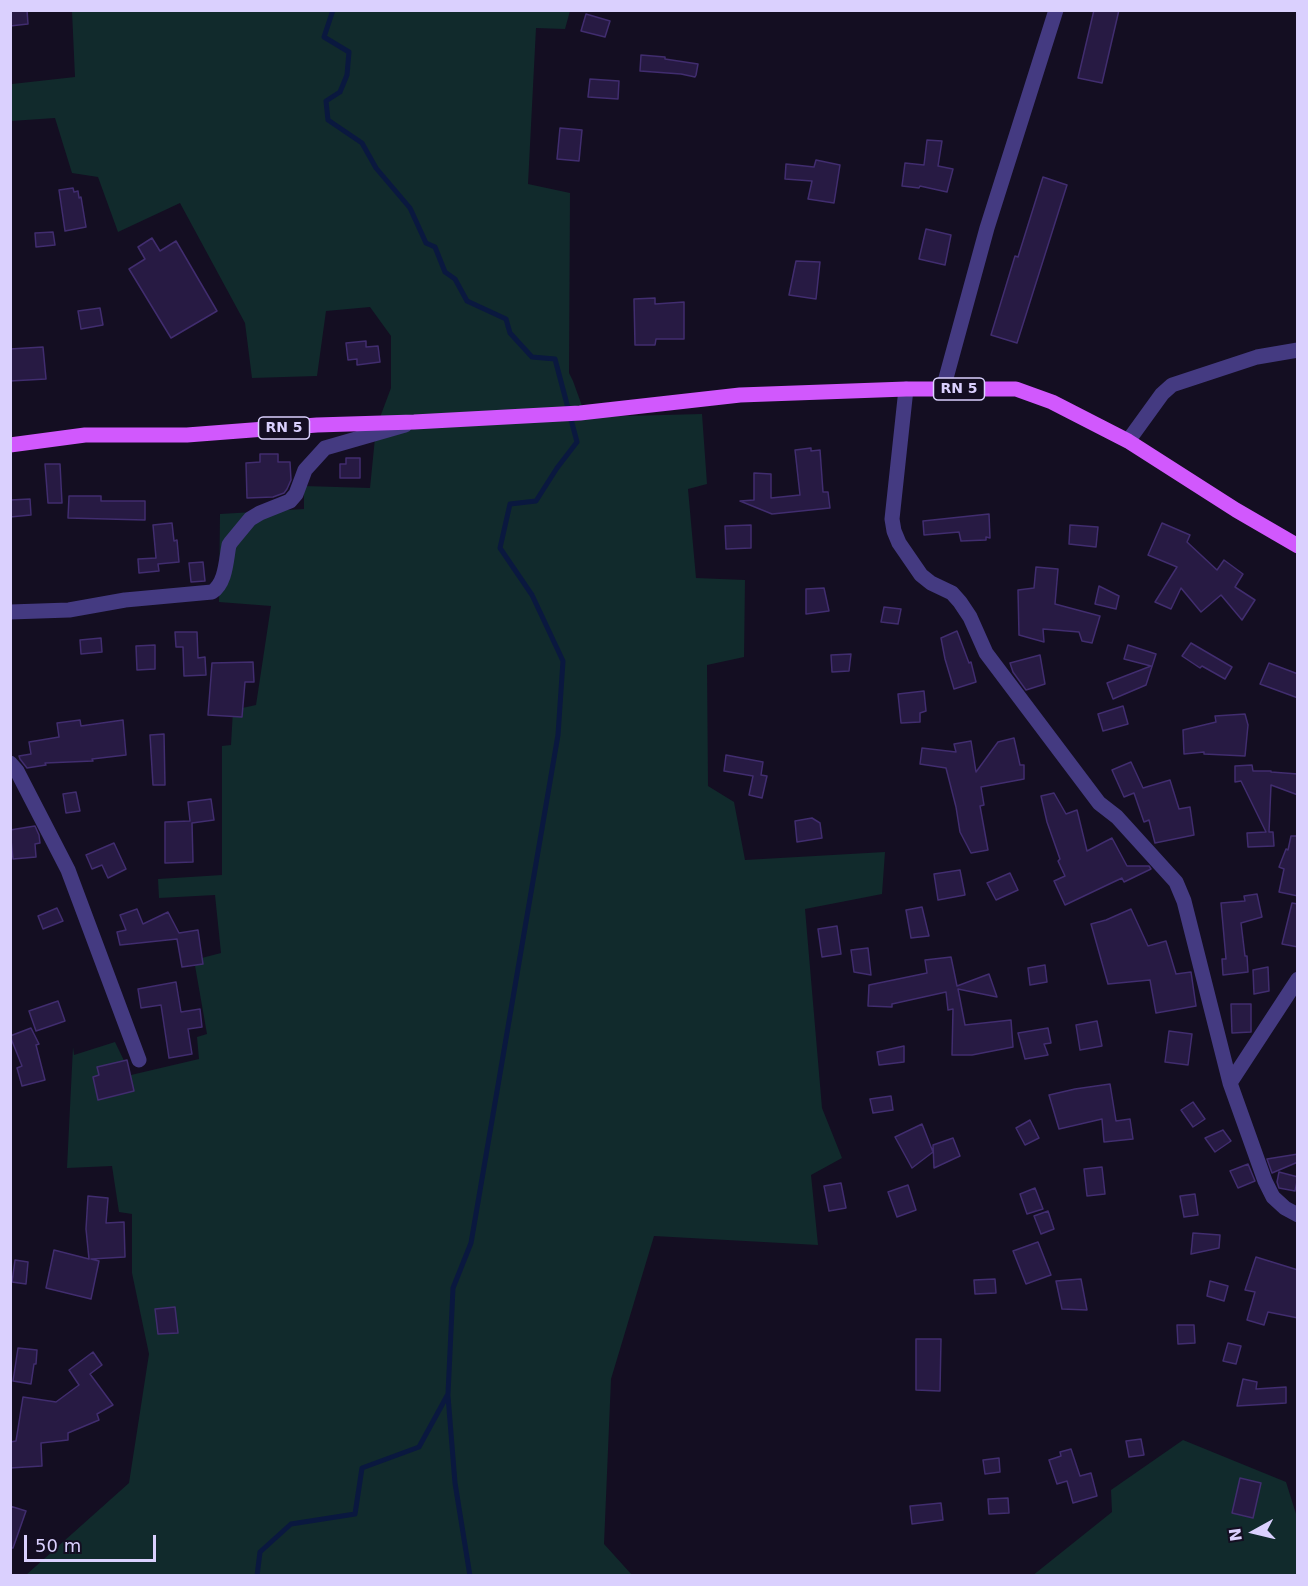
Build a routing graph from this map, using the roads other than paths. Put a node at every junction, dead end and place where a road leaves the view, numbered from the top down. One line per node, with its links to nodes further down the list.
1 (1056, 10): 4 (street)
2 (1298, 350): 6 (street)
3 (906, 389): 4 (main road, RN 5); 5 (main road, RN 5); 13 (street)
4 (943, 389): 6 (main road, RN 5)
5 (414, 422): 7 (main road, RN 5); 9 (street)
6 (1128, 441): 8 (main road, RN 5)
7 (10, 445)
8 (1298, 546)
9 (10, 612)
10 (10, 763): 12 (street)
11 (1298, 979): 13 (street)
12 (139, 1060)
13 (1230, 1083): 14 (street)
14 (1298, 1215)

